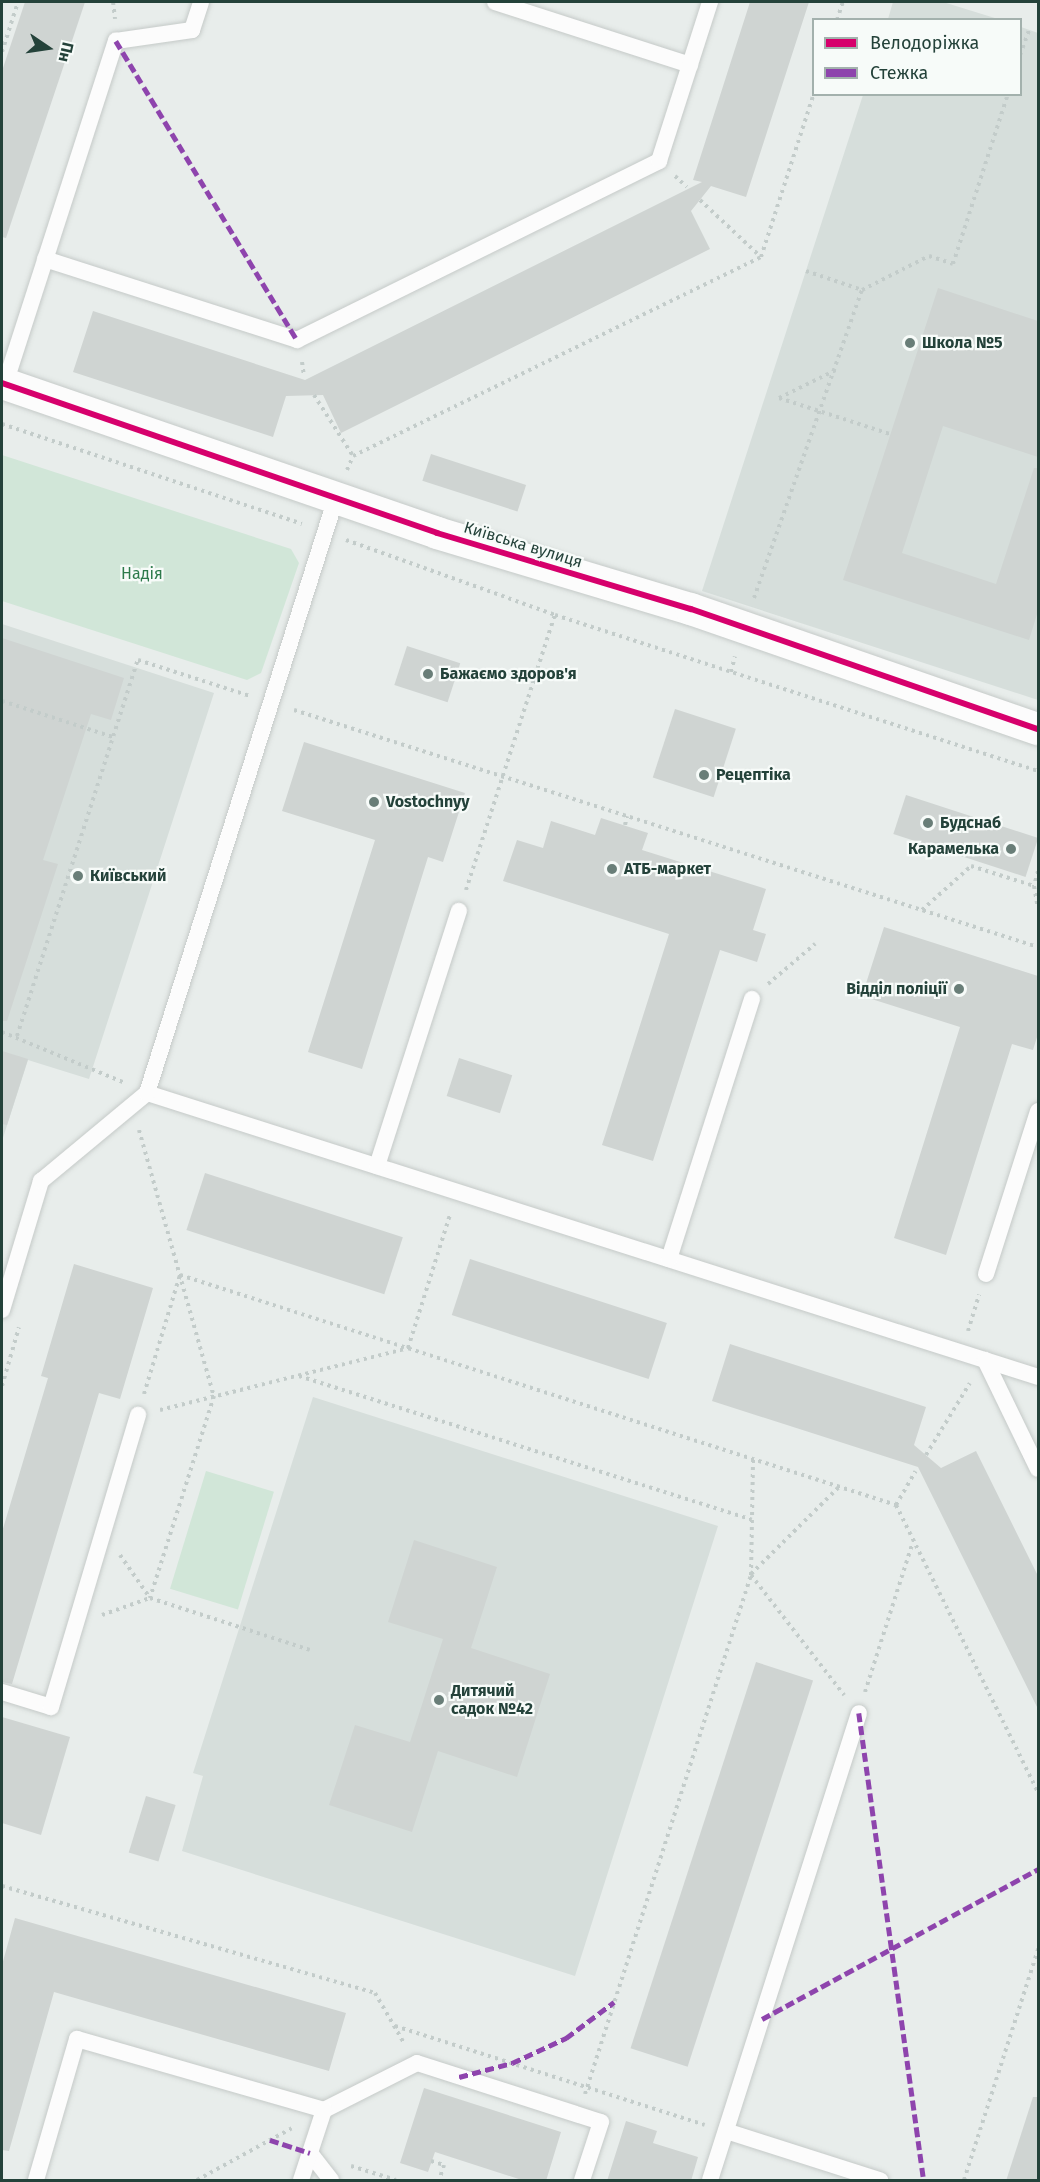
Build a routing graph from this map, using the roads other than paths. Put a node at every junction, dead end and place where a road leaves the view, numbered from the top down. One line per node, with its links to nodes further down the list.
1 (201, 2): 5 (lane)
2 (495, 2): 4 (lane)
3 (710, 2): 4 (lane)
4 (690, 65): 5 (lane)
5 (45, 259): 6 (lane)
6 (3, 384): 7 (street, Київська вулиця)
7 (336, 498): 8 (street, Київська вулиця); 11 (lane)
8 (1038, 729)
9 (459, 911): 13 (lane)
10 (752, 999): 14 (lane)
11 (147, 1093): 13 (lane); 16 (lane)
12 (1038, 1111): 15 (lane)
13 (377, 1166): 14 (lane)
14 (669, 1259): 17 (lane)
15 (986, 1274)
16 (2, 1310)
17 (985, 1360): 18 (lane); 20 (lane)
18 (1038, 1377)
19 (138, 1415): 21 (lane)
20 (1038, 1468)
21 (2, 1692)
22 (859, 1713): 24 (lane)
23 (324, 2110): 25 (lane); 26 (lane); 29 (lane)
24 (726, 2131): 30 (lane); 31 (lane)
25 (310, 2153): 27 (lane); 28 (lane)
26 (36, 2181)
27 (301, 2181)
28 (331, 2181)
29 (582, 2181)
30 (710, 2181)
31 (880, 2181)

